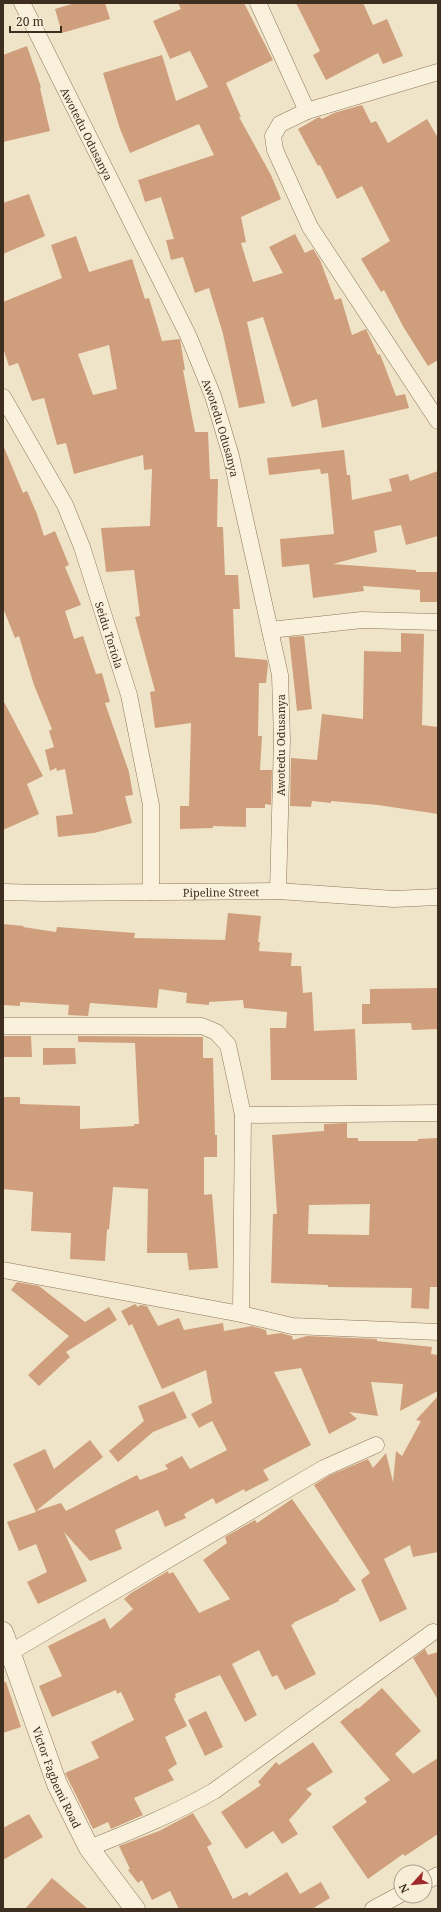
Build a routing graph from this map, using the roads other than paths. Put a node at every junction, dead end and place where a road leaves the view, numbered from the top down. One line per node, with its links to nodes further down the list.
1 (22, 3): 8 (street, Awotedu Odusanya)
2 (258, 3): 4 (street)
3 (438, 72): 4 (street)
4 (308, 111): 6 (street)
5 (3, 396): 11 (street, Seidu Toriola)
6 (438, 421)
7 (438, 622): 8 (street)
8 (270, 630): 9 (street, Awotedu Odusanya)
9 (278, 891): 11 (street, Pipeline Street); 12 (street, Pipeline Street)
10 (3, 892): 11 (street, Pipeline Street)
11 (151, 892)
12 (438, 897)
13 (3, 1026): 15 (street)
14 (438, 1113): 15 (street)
15 (243, 1115): 17 (street)
16 (3, 1270): 17 (street)
17 (241, 1314): 18 (street)
18 (438, 1332)
19 (376, 1445): 22 (street)
20 (3, 1632): 22 (street, Victor Fagbemi Road)
21 (433, 1632): 23 (street)
22 (11, 1652): 23 (street, Victor Fagbemi Road)
23 (89, 1848): 25 (street, Victor Fagbemi Road)
24 (393, 1898): 26 (street)
25 (135, 1909)
26 (373, 1909)

